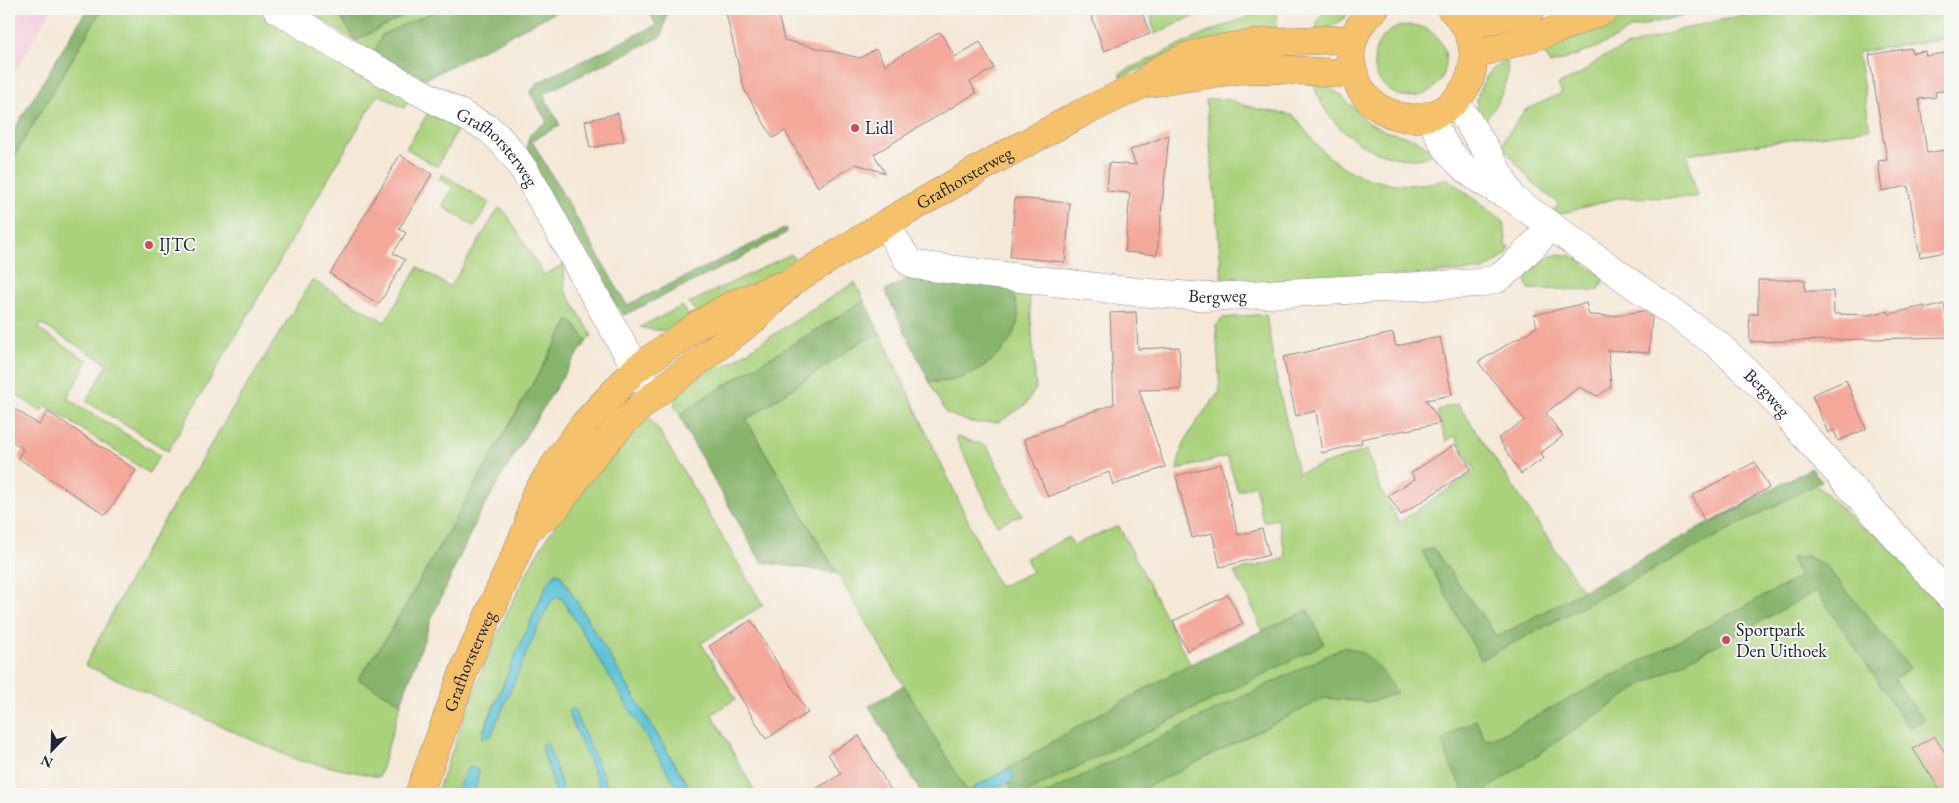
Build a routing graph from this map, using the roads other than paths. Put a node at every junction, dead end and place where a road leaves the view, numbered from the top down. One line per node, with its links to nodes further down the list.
1 (277, 9): 16 (street, Grafhorsterweg)
2 (1374, 9): 6 (main road)
3 (1531, 9): 5 (main road)
4 (1606, 9): 7 (main road)
5 (1458, 18): 7 (main road)
6 (1353, 39): 8 (main road); 9 (main road, Grafhorsterweg)
7 (1474, 55): 10 (main road)
8 (1353, 74): 9 (main road, Grafhorsterweg); 11 (main road)
9 (1142, 85): 13 (main road, Grafhorsterweg)
10 (1455, 101): 11 (main road); 12 (street, Bergweg)
11 (1430, 115): 12 (street, Bergweg)
12 (1512, 198): 14 (street, Bergweg)
13 (886, 224): 14 (street, Bergweg); 15 (main road, Grafhorsterweg)
14 (1552, 227): 19 (street, Bergweg)
15 (793, 281): 16 (main road, Grafhorsterweg); 17 (main road, Grafhorsterweg)
16 (636, 369): 17 (street, Grafhorsterweg); 18 (main road, Grafhorsterweg)
17 (653, 396): 18 (main road, Grafhorsterweg)
18 (527, 529): 20 (main road, Grafhorsterweg)
19 (1950, 597)
20 (419, 794)

